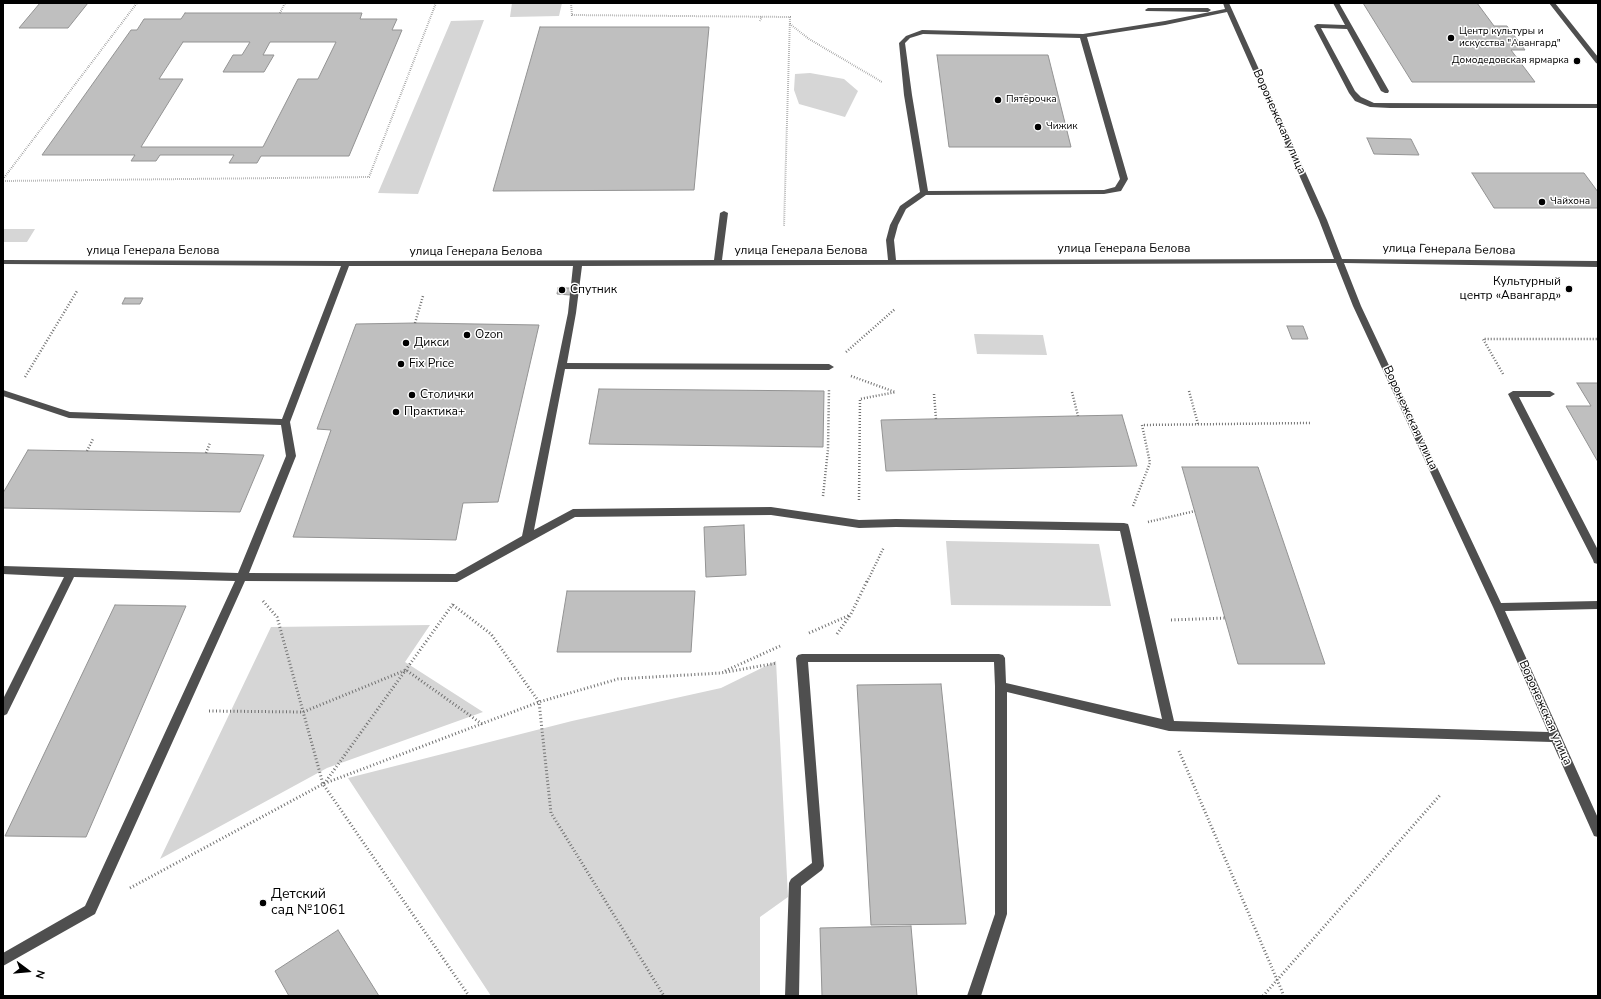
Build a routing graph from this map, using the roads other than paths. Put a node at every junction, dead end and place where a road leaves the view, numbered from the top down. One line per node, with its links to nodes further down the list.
1 (1336, 3): 5 (street)
2 (1552, 3): 7 (street)
3 (1227, 6): 4 (street); 6 (street); 12 (street, Воронежская улица)
4 (1148, 10)
5 (1349, 27): 8 (street); 9 (street)
6 (1083, 36): 10 (street); 10 (street)
7 (1598, 62)
8 (1385, 91)
9 (1598, 106)
10 (924, 193): 16 (street)
11 (724, 212): 15 (street)
12 (1340, 261): 16 (street, улица Генерала Белова); 18 (street, улица Генерала Белова); 30 (street, Воронежская улица)
13 (3, 262): 17 (street, улица Генерала Белова)
14 (578, 263): 15 (street, улица Генерала Белова); 17 (street, улица Генерала Белова); 19 (street)
15 (718, 263): 16 (street, улица Генерала Белова)
16 (892, 263)
17 (346, 264): 23 (street)
18 (1598, 264)
19 (561, 366): 20 (street); 24 (street)
20 (829, 367)
21 (3, 393): 23 (street)
22 (1550, 394): 25 (street)
23 (285, 422): 28 (street)
24 (526, 538): 28 (street); 33 (street)
25 (1598, 560)
26 (3, 570): 27 (street)
27 (71, 573): 28 (street); 32 (street)
28 (242, 576): 36 (street)
29 (1598, 605): 30 (street)
30 (1498, 607): 34 (street, Воронежская улица)
31 (1001, 686): 33 (street); 37 (street); 38 (street)
32 (3, 711)
33 (1169, 726): 34 (street)
34 (1556, 738): 35 (street, Воронежская улица)
35 (1598, 832)
36 (3, 960)
37 (792, 996)
38 (974, 996)

